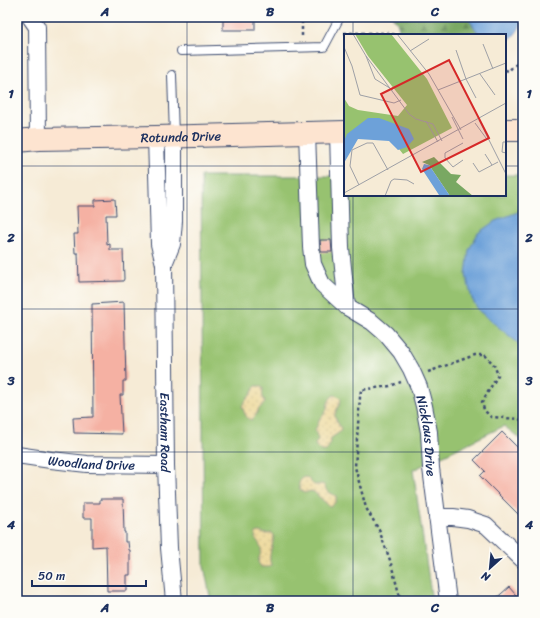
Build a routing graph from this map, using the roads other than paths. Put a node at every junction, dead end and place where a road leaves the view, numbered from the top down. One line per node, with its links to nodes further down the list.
1 (30, 17): 10 (street)
2 (340, 17): 3 (lane)
3 (181, 51)
4 (172, 75): 9 (lane)
5 (506, 130): 6 (main road)
6 (523, 130)
7 (342, 132): 8 (main road, Rotunda Drive); 12 (street)
8 (307, 133): 9 (main road, Rotunda Drive); 12 (street, Nicklaus Drive)
9 (165, 137): 10 (main road, Rotunda Drive); 14 (street, Eastham Road)
10 (38, 139): 11 (main road, Rotunda Drive)
11 (17, 141)
12 (347, 307): 15 (street, Nicklaus Drive)
13 (17, 455): 14 (street, Woodland Drive)
14 (166, 465): 18 (street, Eastham Road)
15 (437, 517): 16 (street); 17 (street, Nicklaus Drive)
16 (523, 560)
17 (448, 599)
18 (174, 601)

